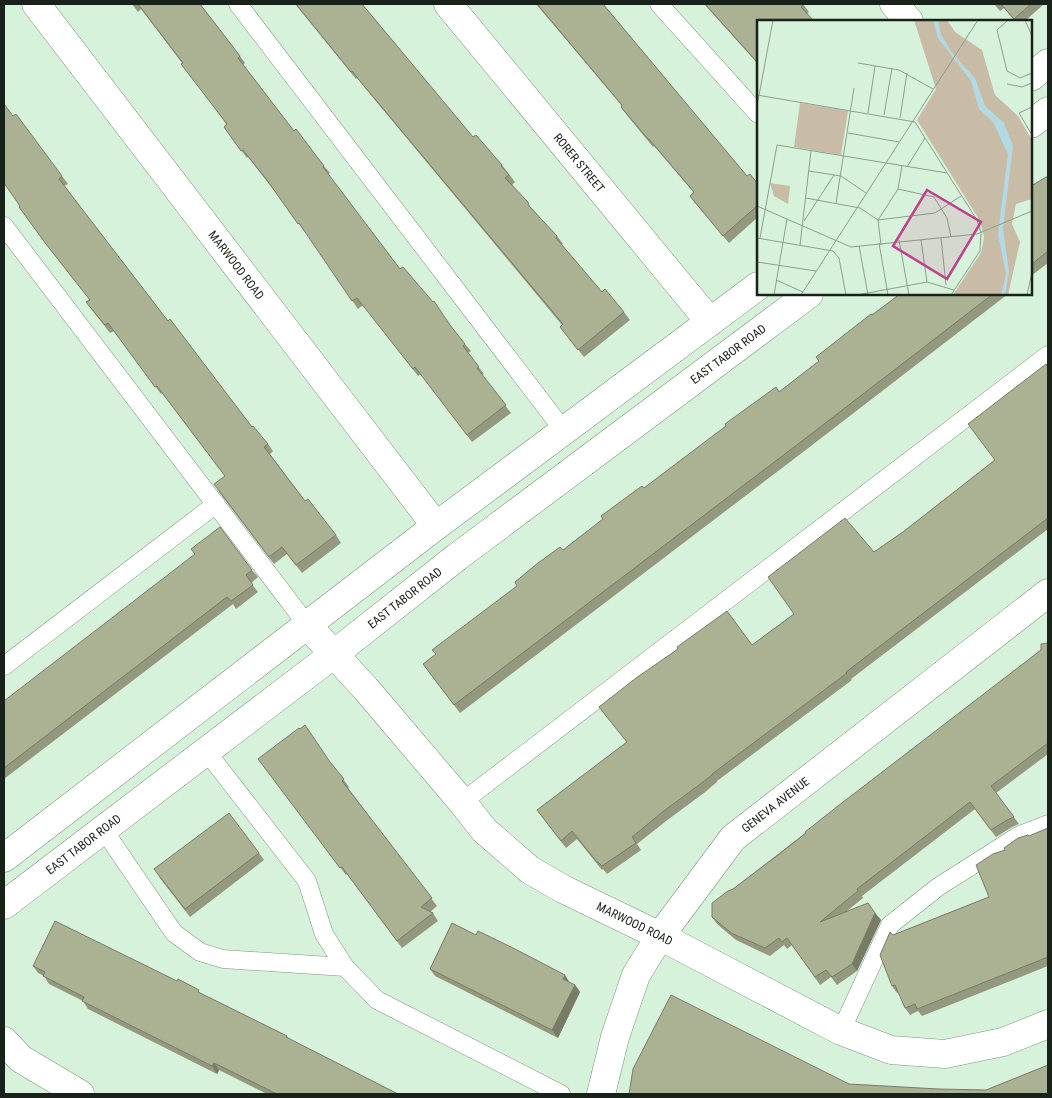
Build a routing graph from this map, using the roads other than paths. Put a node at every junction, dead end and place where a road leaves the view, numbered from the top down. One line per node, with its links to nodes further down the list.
1 (36, 4): 19 (street, MARWOOD ROAD)
2 (238, 4): 17 (lane)
3 (448, 4): 15 (street, RORER STREET)
4 (660, 4): 10 (lane)
5 (894, 4): 6 (street)
6 (908, 20)
7 (1048, 63): 8 (street)
8 (1032, 76)
9 (1048, 111): 11 (street)
10 (757, 113)
11 (1032, 123)
12 (4, 226): 18 (lane)
13 (757, 287): 15 (street)
14 (808, 295): 22 (street, EAST TABOR ROAD)
15 (710, 322): 17 (street)
16 (1048, 355): 25 (lane)
17 (564, 431): 19 (street)
18 (216, 504): 21 (lane); 23 (lane)
19 (436, 526): 21 (street)
20 (1048, 593): 30 (street, GENEVA AVENUE)
21 (308, 626): 22 (street, MARWOOD ROAD); 28 (street)
22 (334, 654): 24 (street, EAST TABOR ROAD); 25 (street, MARWOOD ROAD)
23 (4, 666)
24 (206, 751): 27 (street, EAST TABOR ROAD); 31 (lane)
25 (462, 802): 30 (street, MARWOOD ROAD)
26 (1048, 824): 33 (lane)
27 (103, 829): 29 (street, EAST TABOR ROAD); 31 (lane)
28 (4, 858)
29 (4, 906)
30 (660, 936): 33 (street, MARWOOD ROAD); 37 (street, GENEVA AVENUE)
31 (345, 967): 36 (lane)
32 (1048, 1024): 33 (street, MARWOOD ROAD)
33 (842, 1031)
34 (4, 1041): 35 (street)
35 (80, 1094)
36 (561, 1094)
37 (601, 1094)

